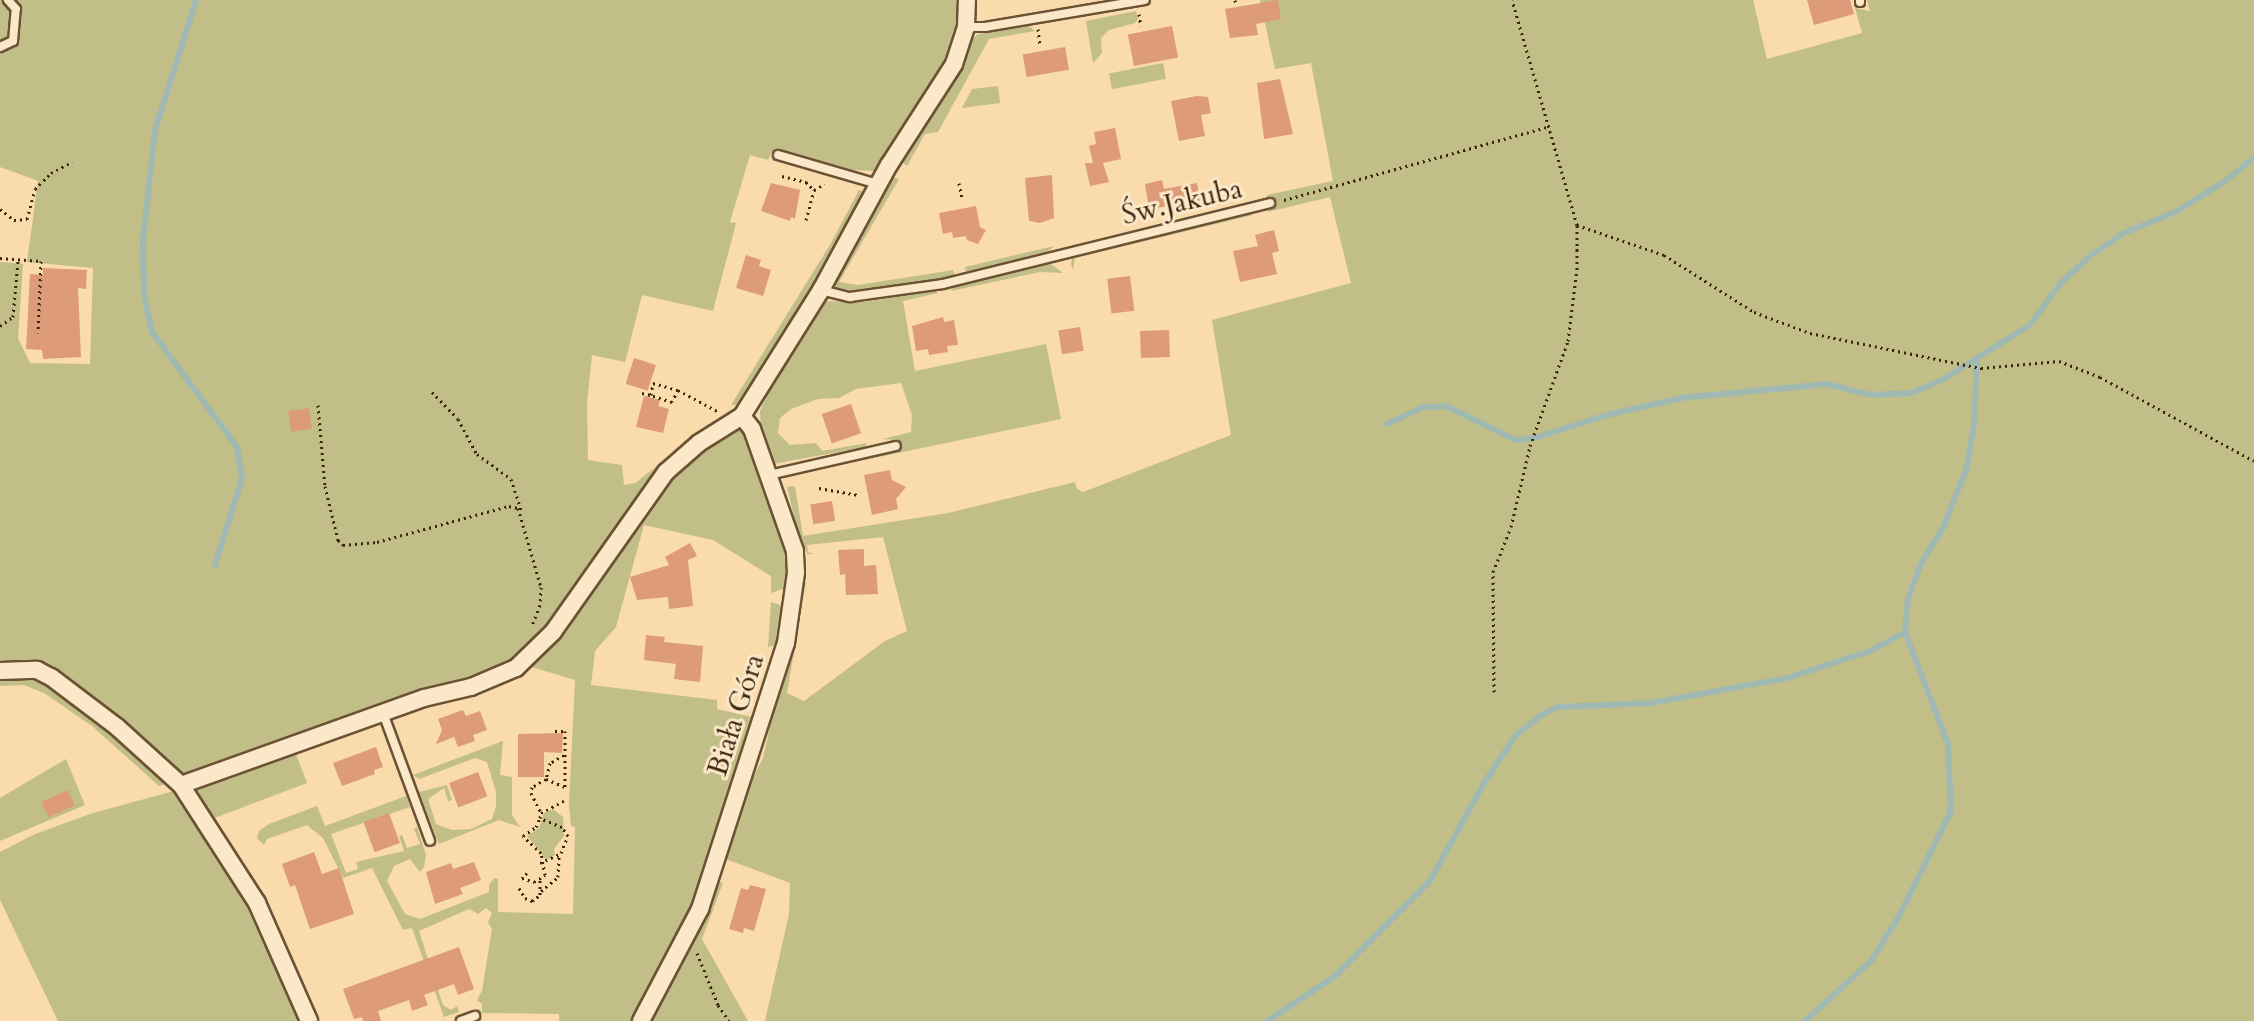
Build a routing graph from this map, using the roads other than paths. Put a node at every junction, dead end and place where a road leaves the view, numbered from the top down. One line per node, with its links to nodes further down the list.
1 (8, 0): 5 (lane)
2 (967, 0): 4 (street)
3 (1145, 0): 4 (lane)
4 (966, 27): 7 (street)
5 (0, 47)
6 (778, 155): 7 (lane)
7 (878, 184): 9 (street)
8 (1270, 203): 9 (lane, Św.Jakuba)
9 (821, 290): 10 (street)
10 (742, 416): 12 (street, Biała Góra); 14 (street)
11 (896, 446): 12 (lane)
12 (769, 475): 20 (street, Biała Góra)
13 (0, 671): 15 (street)
14 (383, 713): 15 (street); 16 (lane)
15 (181, 785): 18 (street)
16 (430, 841)
17 (475, 1016): 19 (lane)
18 (309, 1021)
19 (461, 1021)
20 (641, 1021)

